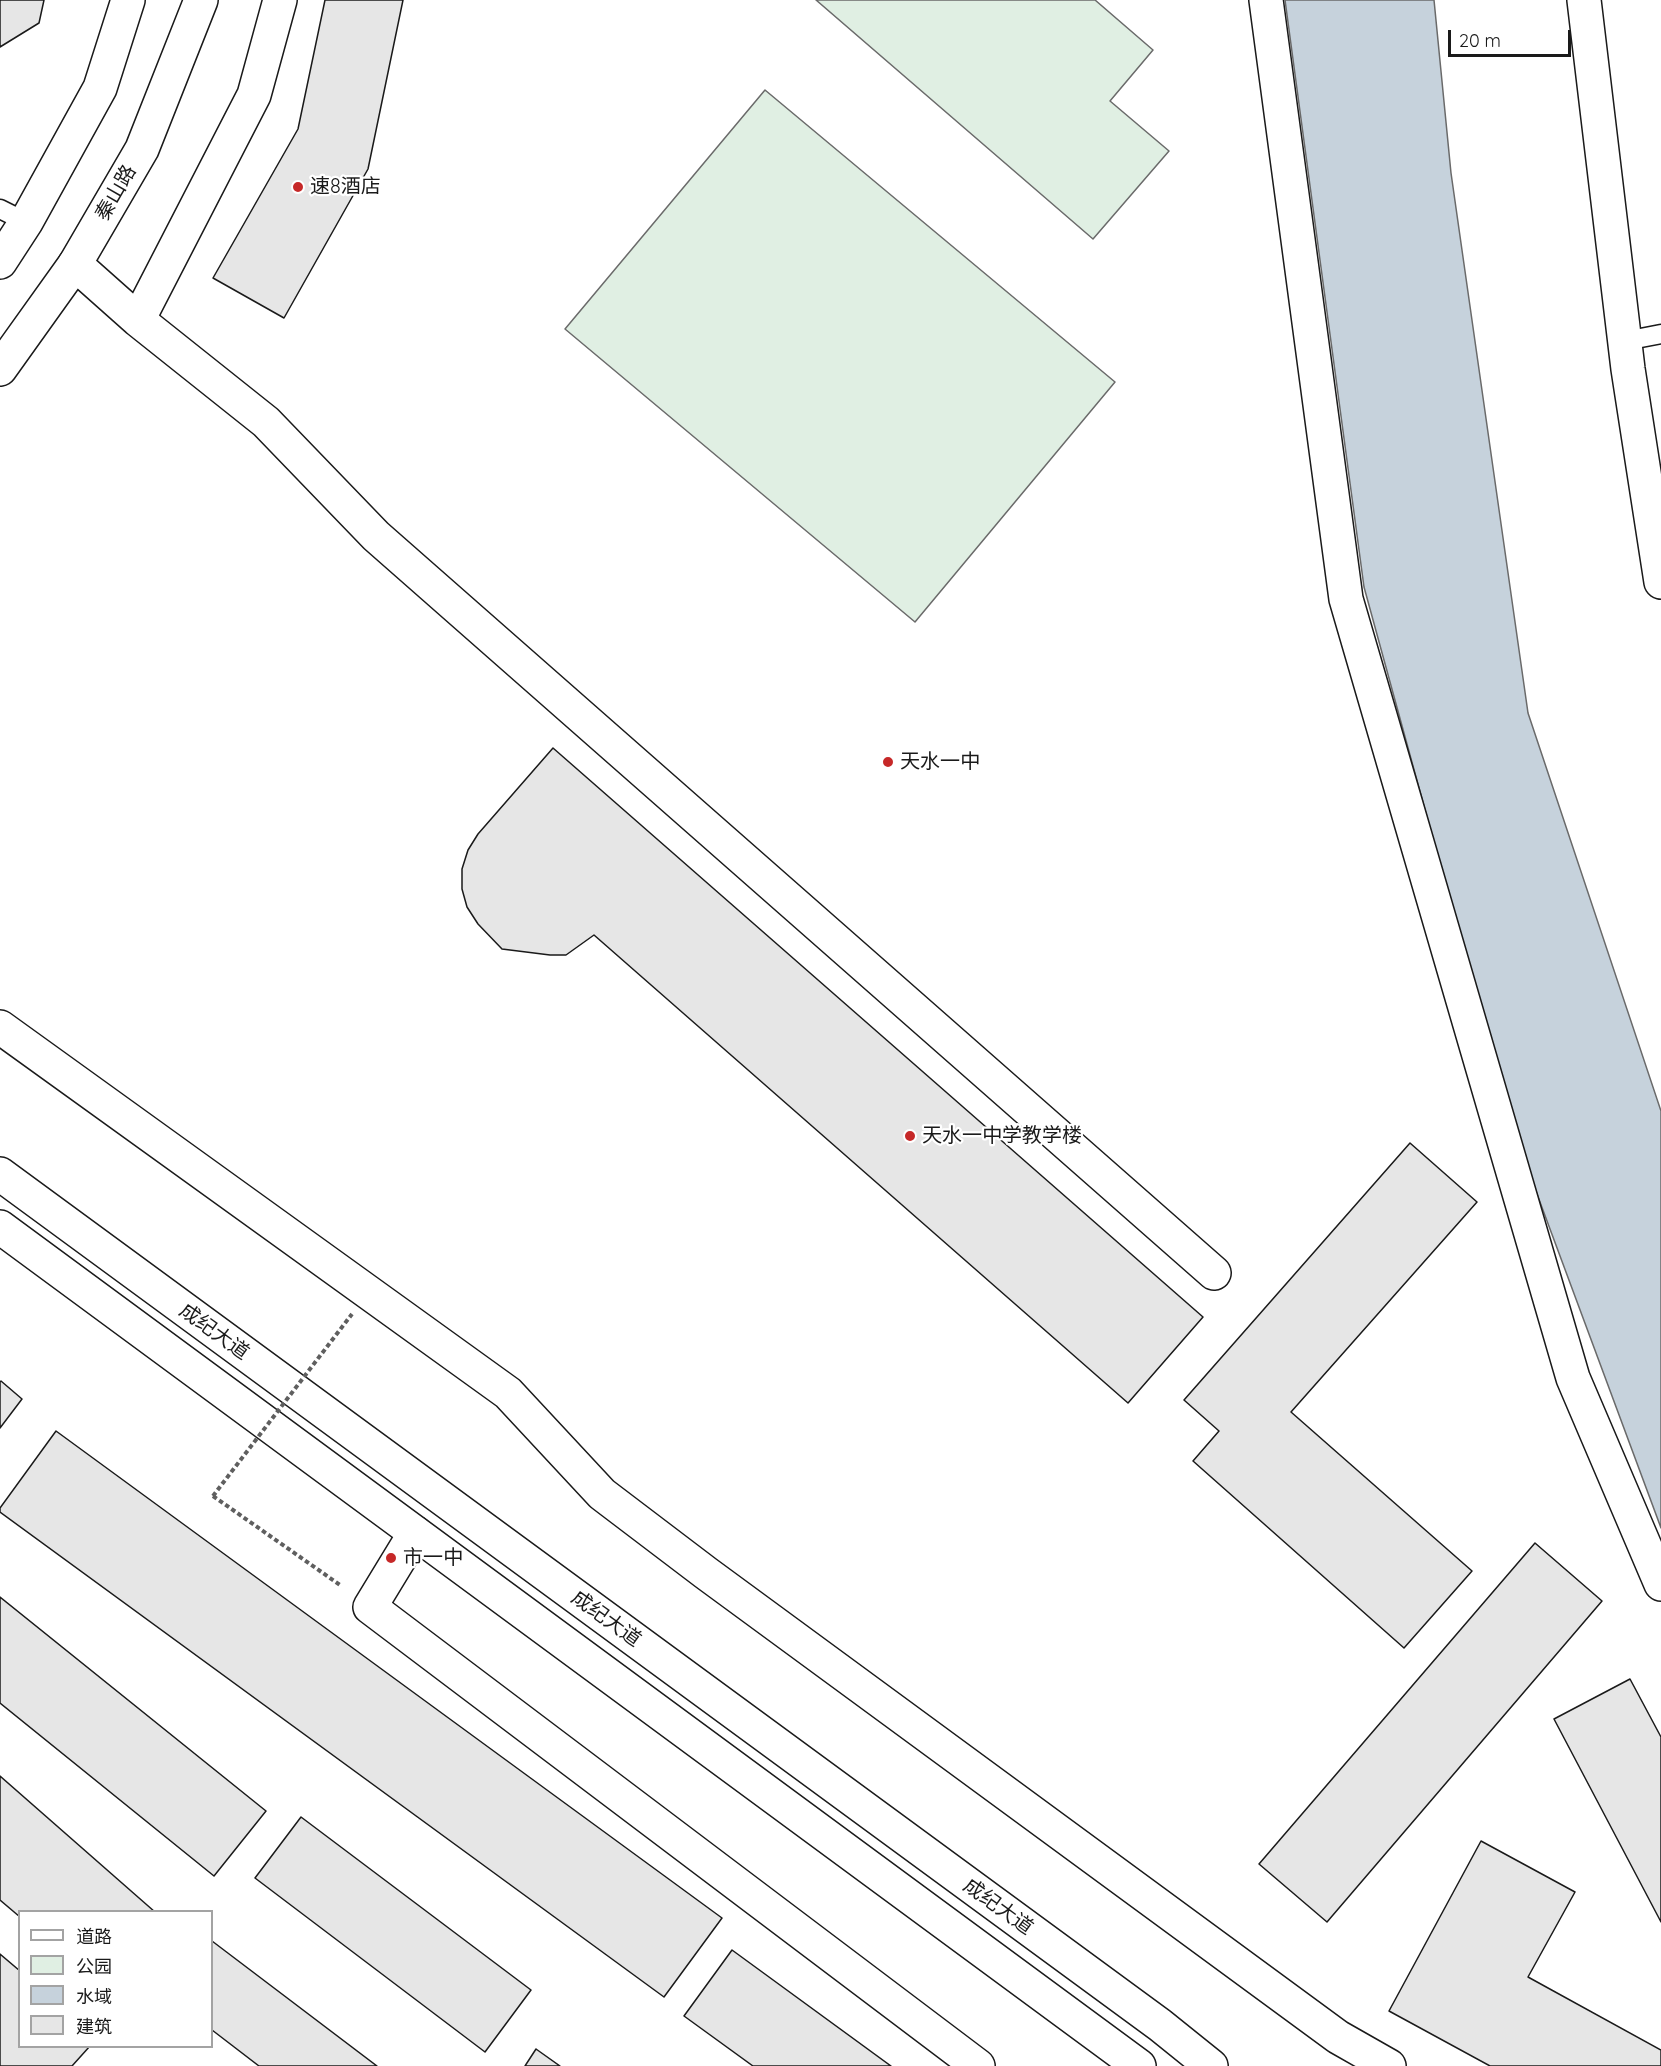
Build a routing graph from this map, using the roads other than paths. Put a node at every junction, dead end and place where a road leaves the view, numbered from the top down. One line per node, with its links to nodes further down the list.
1 (128, 0): 6 (main road)
2 (201, 0): 8 (main road, 秦山路)
3 (280, 0): 9 (main road)
4 (1266, 0): 19 (main road)
5 (1584, 0): 11 (main road)
6 (13, 215): 7 (main road)
7 (0, 262)
8 (75, 264): 9 (main road); 12 (main road, 秦山路)
9 (138, 320): 17 (main road)
10 (1661, 334): 11 (lane)
11 (1625, 341): 13 (main road)
12 (0, 369)
13 (1661, 582)
14 (0, 1026): 23 (main road)
15 (0, 1174): 22 (main road, 成纪大道)
16 (0, 1227): 18 (main road)
17 (1214, 1273)
18 (415, 1533): 20 (main road); 21 (main road)
19 (1661, 1584)
20 (978, 2066)
21 (1139, 2066)
22 (1211, 2066)
23 (1389, 2066)

